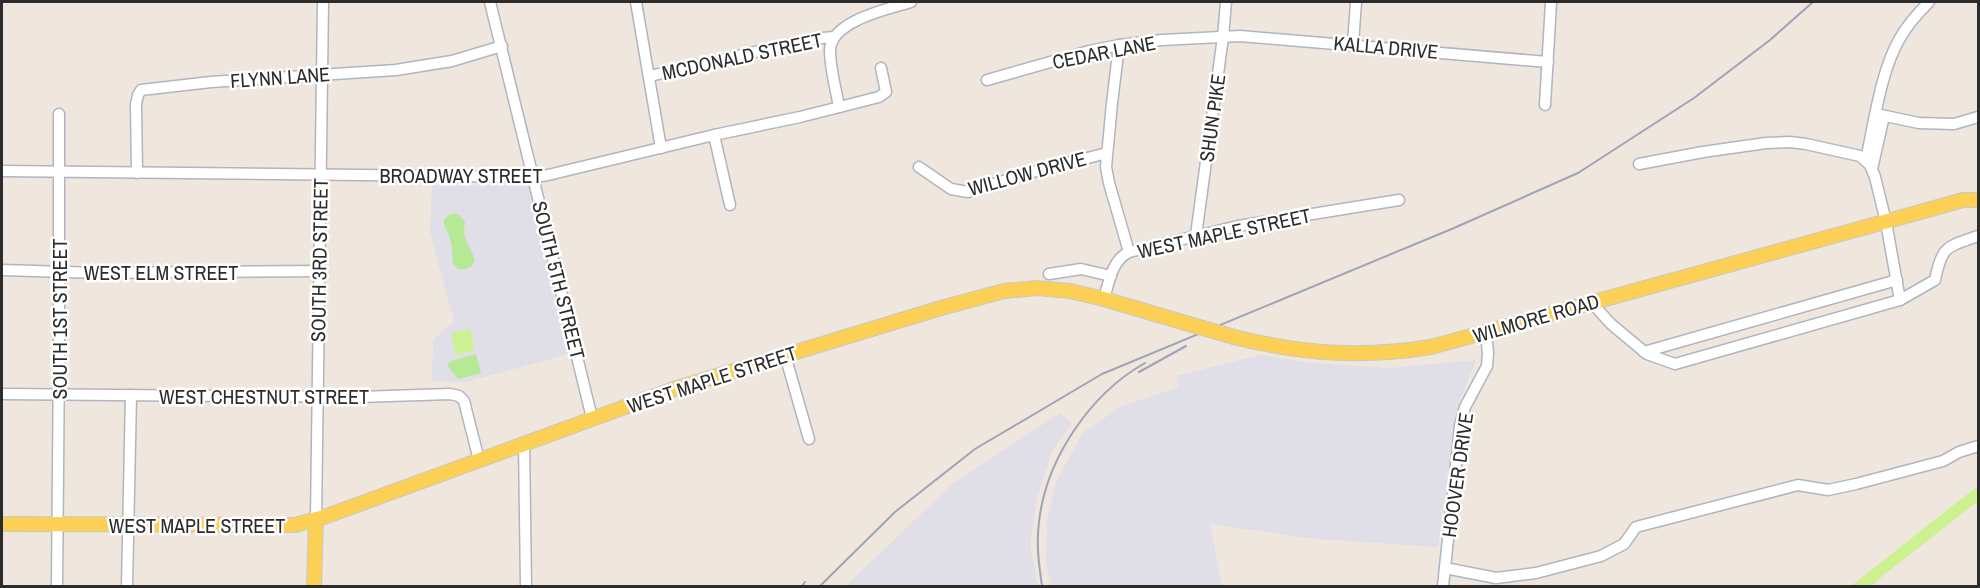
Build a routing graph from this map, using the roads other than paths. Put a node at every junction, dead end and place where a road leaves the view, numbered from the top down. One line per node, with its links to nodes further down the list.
1 (323, 2): 16 (street, SOUTH 3RD STREET)
2 (490, 2): 13 (street, SOUTH 5TH STREET)
3 (636, 2): 17 (street)
4 (910, 2): 9 (street)
5 (1226, 2): 10 (street, SHUN PIKE)
6 (1356, 2): 11 (street)
7 (1551, 2): 14 (street)
8 (1929, 2): 22 (street)
9 (834, 37): 17 (street, MCDONALD STREET); 20 (street)
10 (1223, 37): 11 (street, KALLA DRIVE); 12 (street, CEDAR LANE); 41 (street, SHUN PIKE)
11 (1353, 44): 14 (street, KALLA DRIVE)
12 (1119, 45): 18 (street, CEDAR LANE); 26 (street)
13 (502, 46): 16 (street, FLYNN LANE); 34 (street, SOUTH 5TH STREET)
14 (1548, 62): 19 (street)
15 (881, 68): 20 (street, BROADWAY STREET)
16 (323, 75): 32 (street, FLYNN LANE); 33 (street, SOUTH 3RD STREET)
17 (650, 76): 25 (street)
18 (987, 80)
19 (1545, 105)
20 (839, 107): 24 (street, BROADWAY STREET)
21 (59, 114): 31 (street, SOUTH 1ST STREET)
22 (1880, 115): 23 (street); 28 (street)
23 (1978, 117)
24 (714, 135): 25 (street, BROADWAY STREET); 39 (street)
25 (662, 148): 34 (street, BROADWAY STREET)
26 (1107, 153): 29 (street, WILLOW DRIVE); 43 (street)
27 (1639, 164): 28 (street)
28 (1869, 165): 40 (street)
29 (919, 167)
30 (2, 171): 31 (street, BROADWAY STREET)
31 (59, 172): 32 (street, BROADWAY STREET); 45 (street, SOUTH 1ST STREET)
32 (137, 173): 33 (street, BROADWAY STREET)
33 (321, 175): 34 (street, BROADWAY STREET); 46 (street, SOUTH 3RD STREET)
34 (534, 177): 60 (street, SOUTH 5TH STREET)
35 (1978, 192): 37 (main road, WILMORE ROAD)
36 (1399, 200): 41 (street, WEST MAPLE STREET)
37 (1963, 200): 38 (main road, WILMORE ROAD); 40 (main road, WILMORE ROAD)
38 (1978, 200)
39 (730, 205)
40 (1886, 222): 49 (street); 52 (main road, WILMORE ROAD)
41 (1196, 235): 43 (street, WEST MAPLE STREET)
42 (1978, 236): 51 (street)
43 (1129, 252): 48 (street, WEST MAPLE STREET)
44 (2, 270): 45 (street, WEST ELM STREET)
45 (60, 271): 46 (street, WEST ELM STREET); 57 (street, SOUTH 1ST STREET)
46 (320, 271): 59 (street, SOUTH 3RD STREET)
47 (1049, 274): 48 (street)
48 (1111, 276): 50 (street, WEST MAPLE STREET)
49 (1897, 280): 51 (street); 54 (street)
50 (1104, 299): 53 (main road, WILMORE ROAD, bridge); 55 (main road, WEST MAPLE STREET)
51 (1900, 300): 54 (street)
52 (1591, 303): 53 (main road, WILMORE ROAD); 54 (street)
53 (1486, 333): 69 (street, HOOVER DRIVE)
54 (1644, 352)
55 (785, 355): 60 (main road, WEST MAPLE STREET); 61 (street)
56 (2, 394): 57 (street, WEST CHESTNUT STREET)
57 (59, 394): 58 (street, WEST CHESTNUT STREET); 67 (street, SOUTH 1ST STREET)
58 (131, 395): 59 (street, WEST CHESTNUT STREET); 68 (street)
59 (318, 396): 64 (street, WEST CHESTNUT STREET); 65 (street, SOUTH 3RD STREET)
60 (592, 418): 62 (main road, WEST MAPLE STREET)
61 (809, 439)
62 (524, 443): 64 (main road, WEST MAPLE STREET); 73 (street)
63 (1978, 446): 69 (street)
64 (479, 460): 65 (main road, WEST MAPLE STREET)
65 (316, 519): 68 (main road, WEST MAPLE STREET); 72 (main road)
66 (2, 524): 67 (main road, WEST MAPLE STREET)
67 (58, 525): 68 (main road, WEST MAPLE STREET); 70 (street, SOUTH 1ST STREET)
68 (129, 525): 71 (street)
69 (1445, 568): 74 (street, HOOVER DRIVE)
70 (57, 586)
71 (127, 586)
72 (314, 586)
73 (526, 586)
74 (1443, 586)

